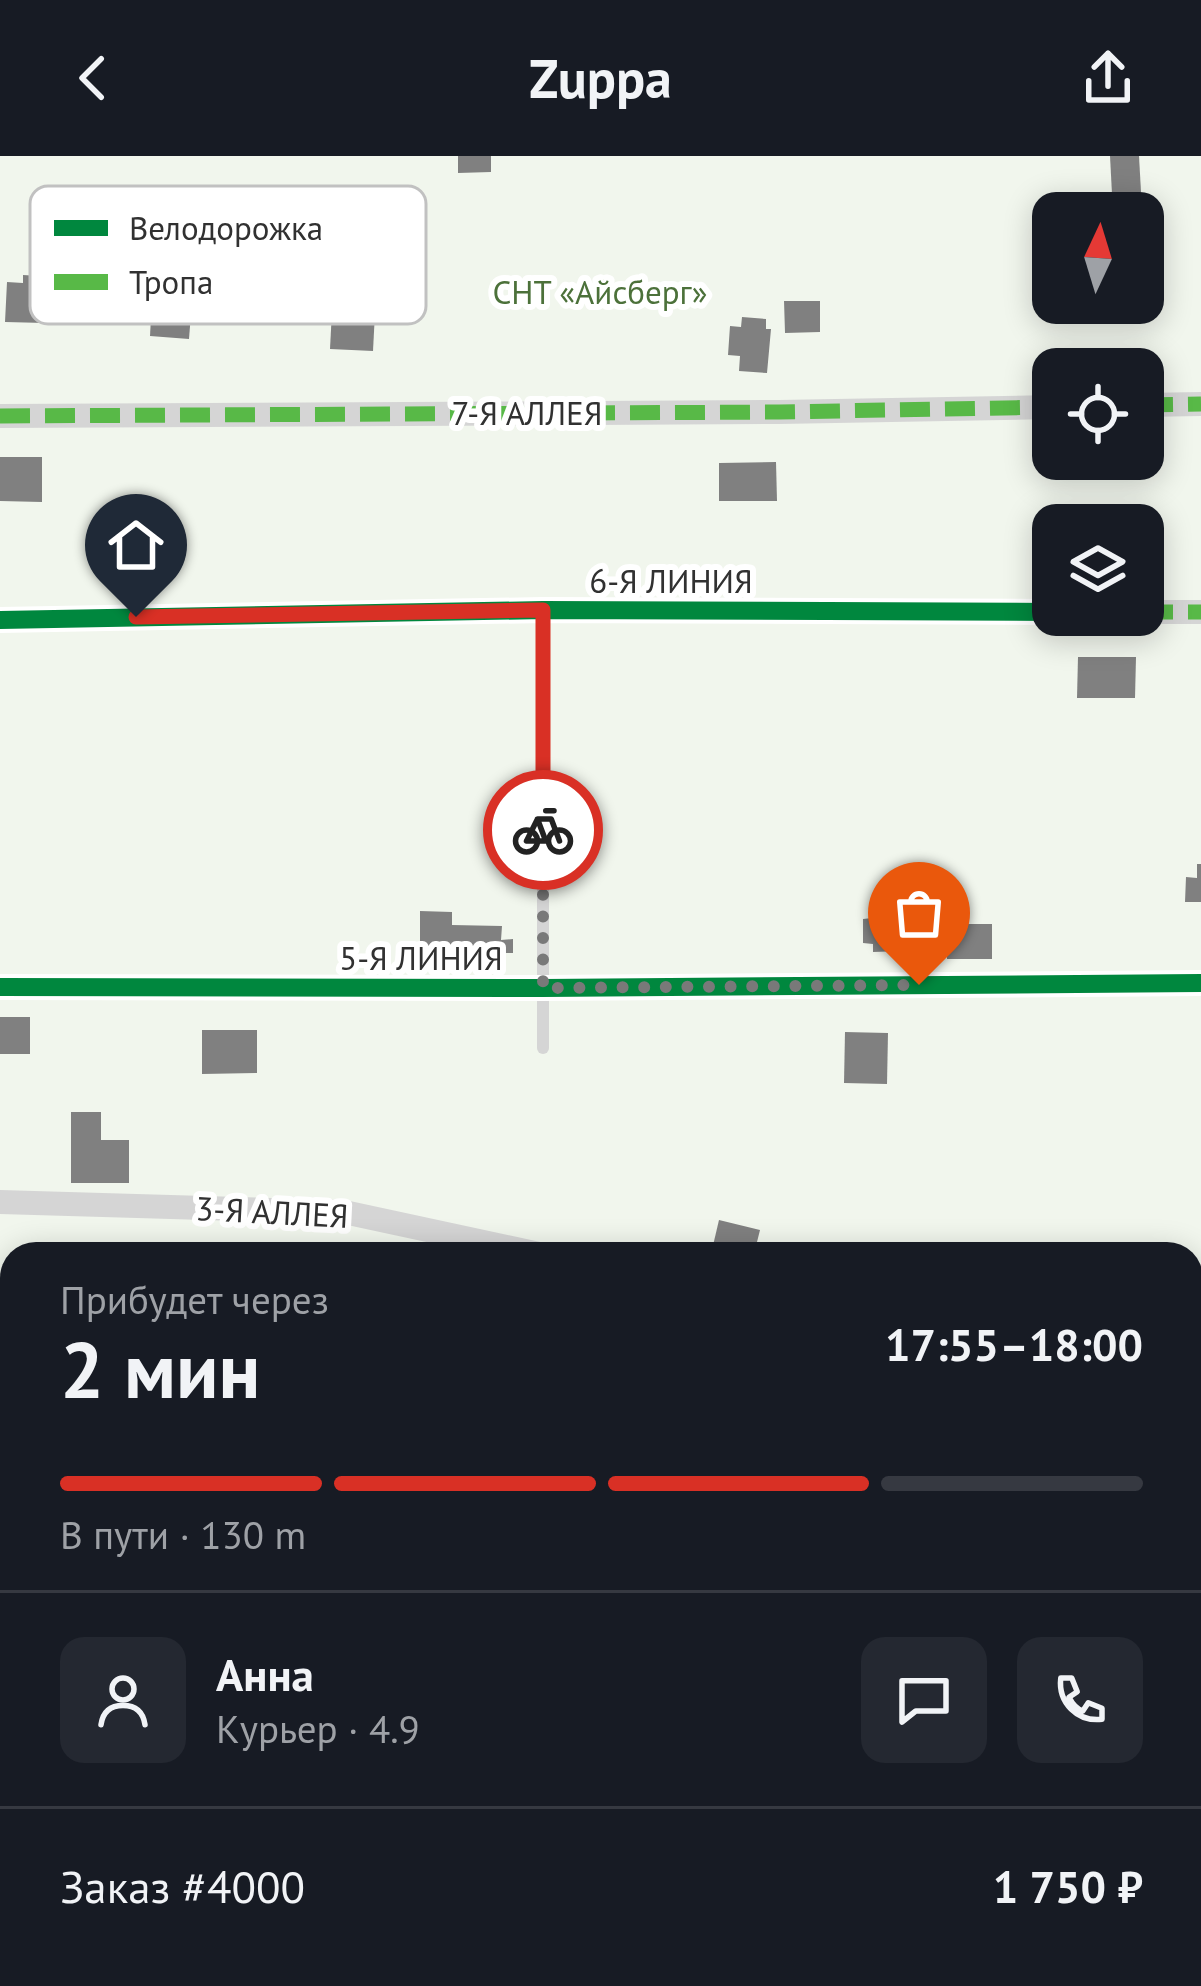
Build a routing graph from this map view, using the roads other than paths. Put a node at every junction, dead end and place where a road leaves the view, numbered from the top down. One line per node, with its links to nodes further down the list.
1 (1201, 404): 2 (street)
2 (1164, 405)
3 (1032, 407): 4 (street, 7-Я АЛЛЕЯ)
4 (0, 416)
5 (543, 610): 6 (street, 6-Я ЛИНИЯ); 9 (street, 6-Я ЛИНИЯ); 12 (lane)
6 (1032, 612)
7 (1164, 612): 8 (street)
8 (1201, 612)
9 (0, 620)
10 (1201, 983): 12 (street, 5-Я ЛИНИЯ)
11 (0, 988): 12 (street, 5-Я ЛИНИЯ)
12 (543, 988): 13 (lane)
13 (542, 1048)
14 (0, 1202): 15 (street, 3-Я АЛЛЕЯ)
15 (482, 1242)

